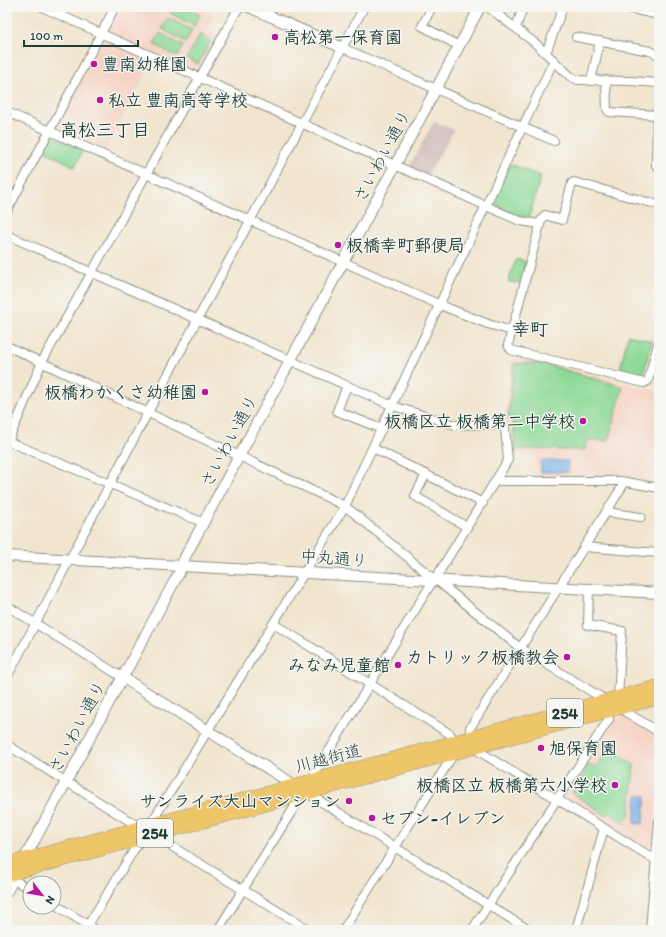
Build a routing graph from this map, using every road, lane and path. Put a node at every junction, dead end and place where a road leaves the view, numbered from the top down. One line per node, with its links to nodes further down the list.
1 (42, 7): 14 (street)
2 (115, 7): 14 (street)
3 (239, 7): 22 (street)
4 (249, 7): 18 (street)
5 (364, 7): 18 (street)
6 (432, 7): 17 (street)
7 (480, 7): 17 (street, さいわい通り)
8 (488, 7): 13 (street)
9 (523, 7): 13 (street)
10 (563, 7): 19 (street)
11 (623, 7): 12 (street)
12 (659, 15)
13 (516, 28): 19 (street)
14 (101, 33): 22 (street); 30 (street)
15 (576, 37): 16 (street)
16 (600, 41): 20 (street); 24 (street)
17 (459, 46): 26 (street, さいわい通り)
18 (343, 48): 26 (street); 28 (street)
19 (546, 53): 21 (street)
20 (659, 55)
21 (554, 60): 24 (street); 29 (street)
22 (200, 78): 28 (street); 34 (street)
23 (606, 80): 24 (street); 25 (street); 33 (street)
24 (591, 81)
25 (659, 83)
26 (436, 89): 29 (street); 32 (street, さいわい通り)
27 (7, 112): 30 (street)
28 (303, 123): 32 (street); 38 (street)
29 (522, 128): 31 (street); 36 (street)
30 (49, 131): 34 (street); 37 (street)
31 (554, 141)
32 (395, 165): 36 (street); 41 (street, さいわい通り)
33 (659, 168)
34 (146, 174): 38 (street); 42 (street)
35 (659, 205): 39 (street)
36 (486, 206): 39 (street); 43 (street)
37 (7, 211)
38 (251, 220): 41 (street); 44 (street)
39 (540, 224): 45 (street)
40 (7, 235): 42 (street)
41 (343, 262): 43 (street); 48 (street, さいわい通り)
42 (91, 273): 44 (street); 49 (street)
43 (440, 305): 45 (street); 51 (street)
44 (198, 320): 48 (street); 52 (street)
45 (512, 331): 46 (street)
46 (659, 340)
47 (7, 346): 49 (street)
48 (290, 361): 50 (street); 56 (street, さいわい通り)
49 (42, 362): 52 (street); 54 (street)
50 (347, 386): 51 (street); 53 (street)
51 (393, 406): 53 (street); 58 (street)
52 (148, 413): 56 (street); 60 (street)
53 (382, 430): 55 (street)
54 (7, 443): 60 (street)
55 (373, 448): 57 (street); 63 (street)
56 (240, 455): 63 (street); 66 (street, さいわい通り)
57 (426, 474): 62 (street); 67 (street)
58 (496, 481): 59 (street); 62 (street)
59 (625, 482): 61 (street); 64 (street)
60 (111, 484): 66 (street); 71 (street)
61 (659, 488)
62 (483, 503): 67 (street)
63 (345, 506): 73 (street); 74 (street)
64 (606, 512): 65 (street); 68 (street)
65 (641, 517)
66 (204, 523): 72 (street, さいわい通り)
67 (467, 527): 74 (street)
68 (584, 547): 69 (street); 75 (street)
69 (659, 553)
70 (7, 556): 71 (street, 中丸通り)
71 (70, 559): 72 (street, 中丸通り); 79 (street)
72 (182, 565): 73 (street, 中丸通り); 83 (street, さいわい通り)
73 (306, 572): 74 (street, 中丸通り); 80 (street)
74 (435, 579): 75 (street, 中丸通り); 81 (street); 84 (street)
75 (559, 587): 76 (street, 中丸通り); 81 (street)
76 (589, 588): 77 (street, 中丸通り); 87 (street)
77 (659, 593)
78 (7, 606): 79 (street)
79 (36, 624): 82 (street); 83 (street)
80 (274, 624): 84 (street); 88 (street)
81 (520, 648): 87 (street); 90 (street)
82 (7, 677)
83 (122, 677): 88 (street); 93 (street, さいわい通り)
84 (370, 684): 92 (street); 94 (street)
85 (659, 686): 87 (highway, 川越街道 / 254)
86 (659, 698): 87 (highway, 川越街道 / 254)
87 (613, 704): 89 (street); 90 (highway, 川越街道 / 254); 95 (street)
88 (208, 730): 94 (street); 98 (street)
89 (659, 732)
90 (471, 743): 92 (highway, 川越街道 / 254); 95 (street)
91 (7, 745): 93 (street)
92 (455, 747): 94 (highway, 川越街道 / 254); 99 (street)
93 (66, 781): 98 (street); 100 (street, さいわい通り)
94 (301, 789): 98 (highway, 川越街道 / 254); 99 (street); 104 (street)
95 (557, 798): 97 (street); 106 (street)
96 (659, 821): 101 (street)
97 (604, 828): 101 (street); 115 (street)
98 (146, 831): 100 (highway, 川越街道 / 254); 102 (highway, 川越街道 / 254); 104 (street); 108 (street)
99 (395, 847): 106 (street); 112 (street)
100 (23, 860): 102 (highway, 川越街道 / 254)
101 (657, 861): 116 (street)
102 (11, 872): 103 (street); 105 (street)
103 (22, 882)
104 (243, 889): 110 (street); 111 (street)
105 (7, 890)
106 (488, 905): 113 (street); 114 (street)
107 (62, 910): 108 (street)
108 (86, 928): 109 (street)
109 (96, 930)
110 (218, 930)
111 (309, 930)
112 (343, 930)
113 (472, 930)
114 (529, 930)
115 (576, 930)
116 (650, 930)

